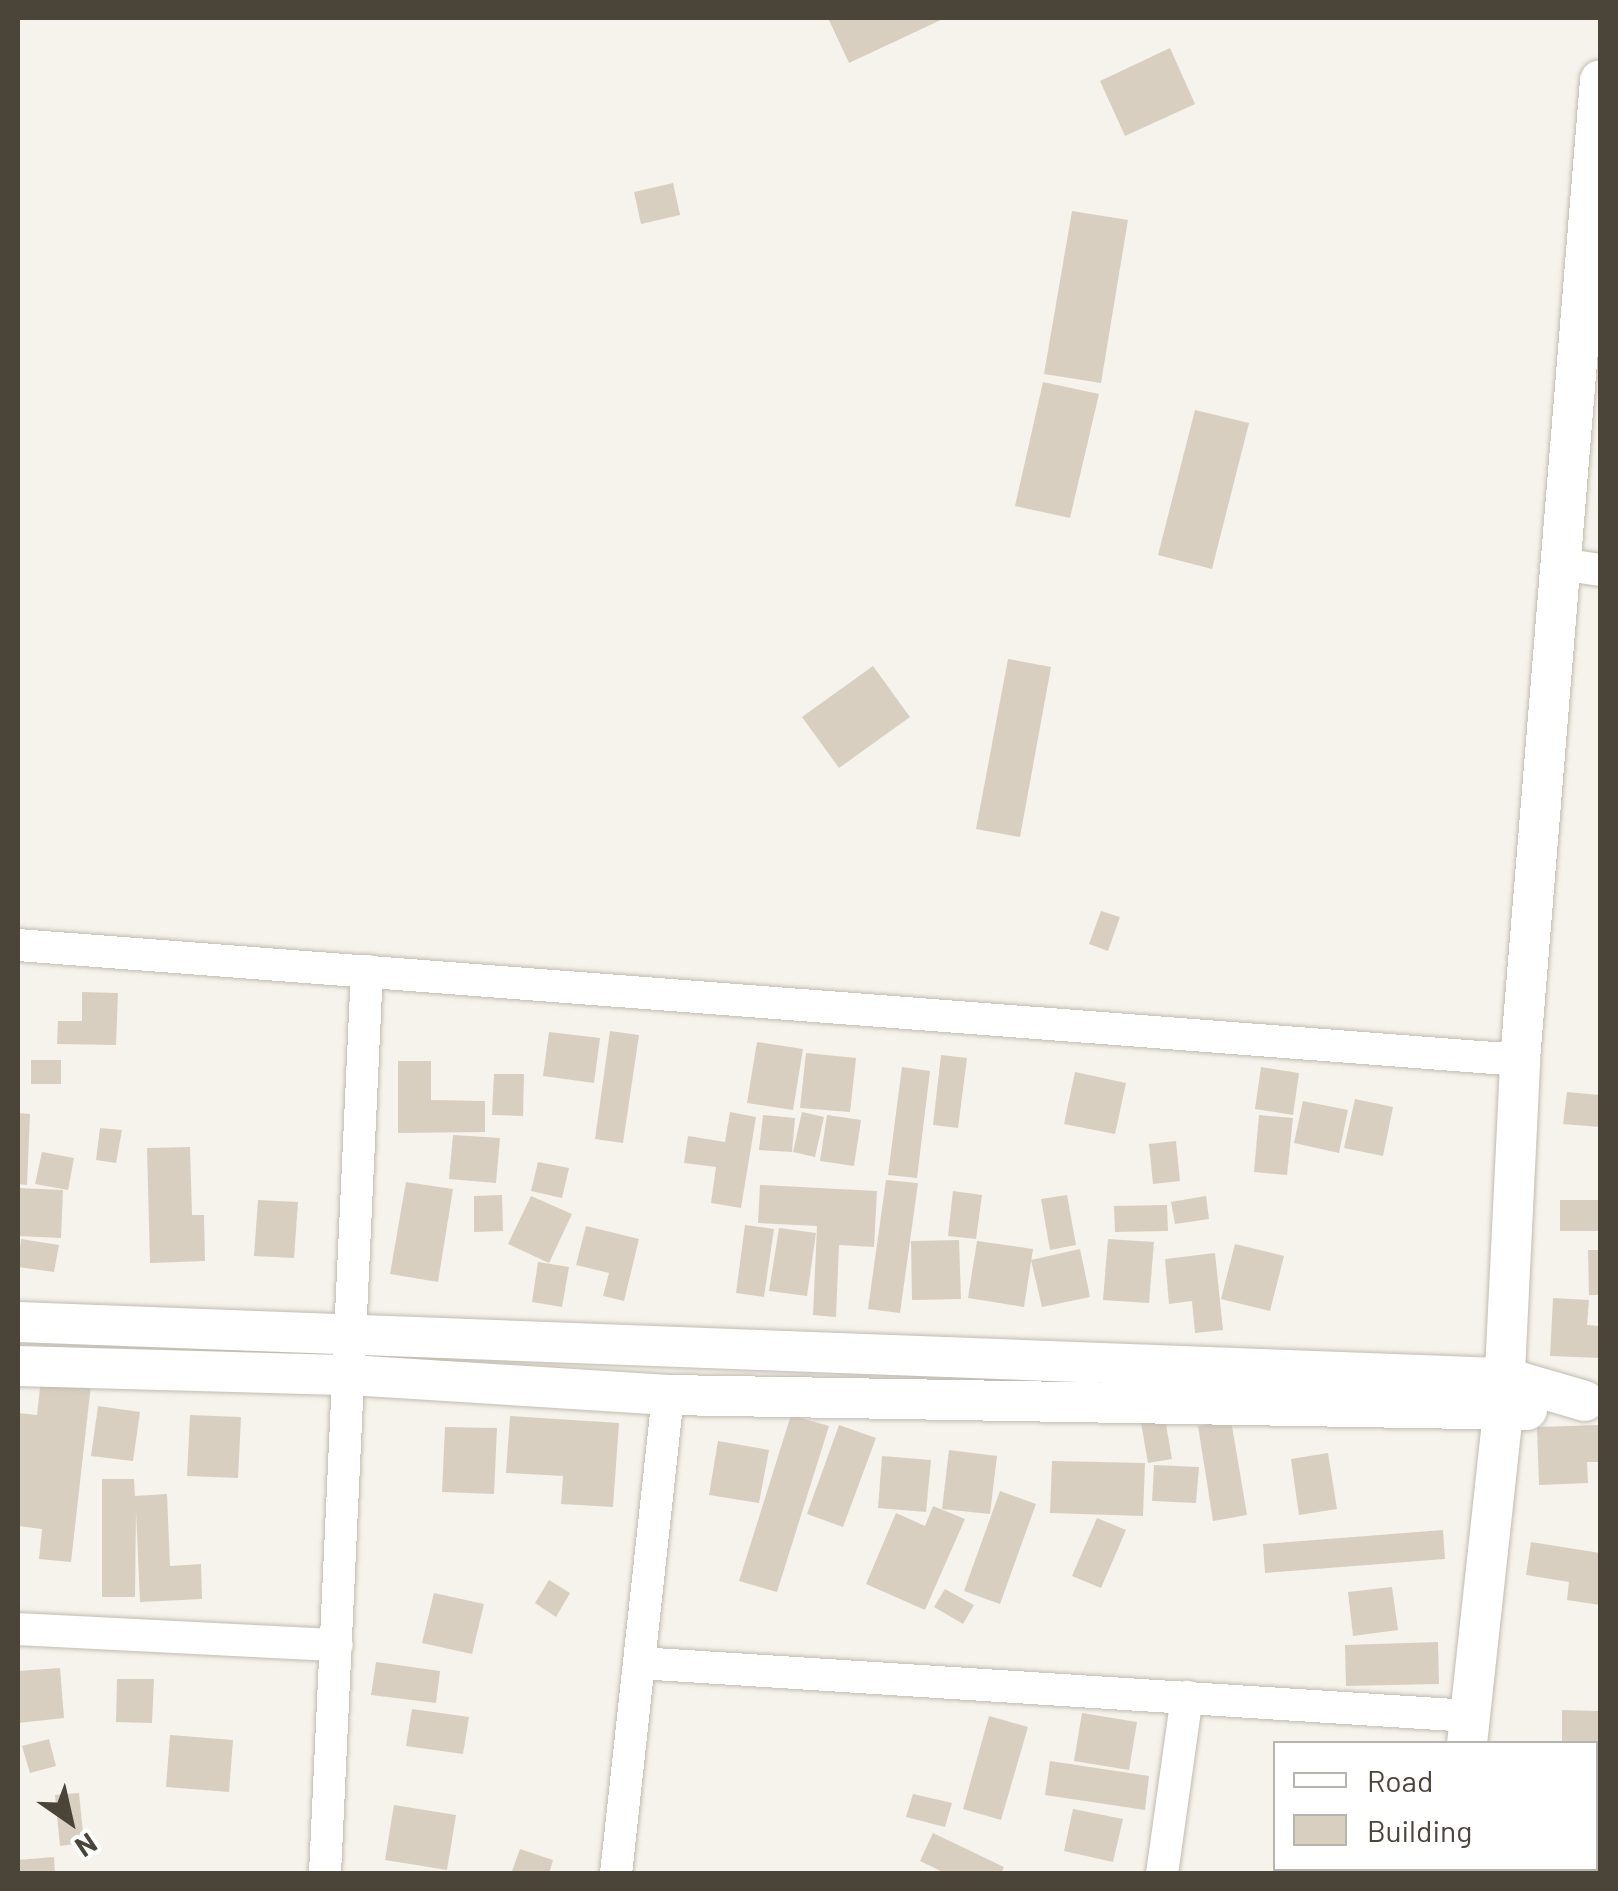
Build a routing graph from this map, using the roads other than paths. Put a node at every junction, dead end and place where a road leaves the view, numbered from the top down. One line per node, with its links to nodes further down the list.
1 (1600, 80): 2 (street)
2 (1593, 261): 3 (street)
3 (1560, 564): 4 (street); 7 (street)
4 (1600, 570)
5 (18, 945): 6 (street)
6 (366, 972): 7 (street); 9 (street)
7 (1520, 1060): 13 (street)
8 (18, 1322): 9 (street)
9 (352, 1335): 11 (street); 13 (street)
10 (18, 1366): 11 (street)
11 (350, 1375): 12 (street); 16 (street)
12 (668, 1394): 13 (street); 17 (street)
13 (1505, 1396): 14 (street); 19 (street)
14 (1593, 1402)
15 (18, 1629): 16 (street)
16 (336, 1645): 20 (street)
17 (639, 1663): 18 (street); 21 (street)
18 (1187, 1697): 19 (street); 22 (street)
19 (1468, 1730)
20 (325, 1874)
21 (616, 1874)
22 (1162, 1874)

